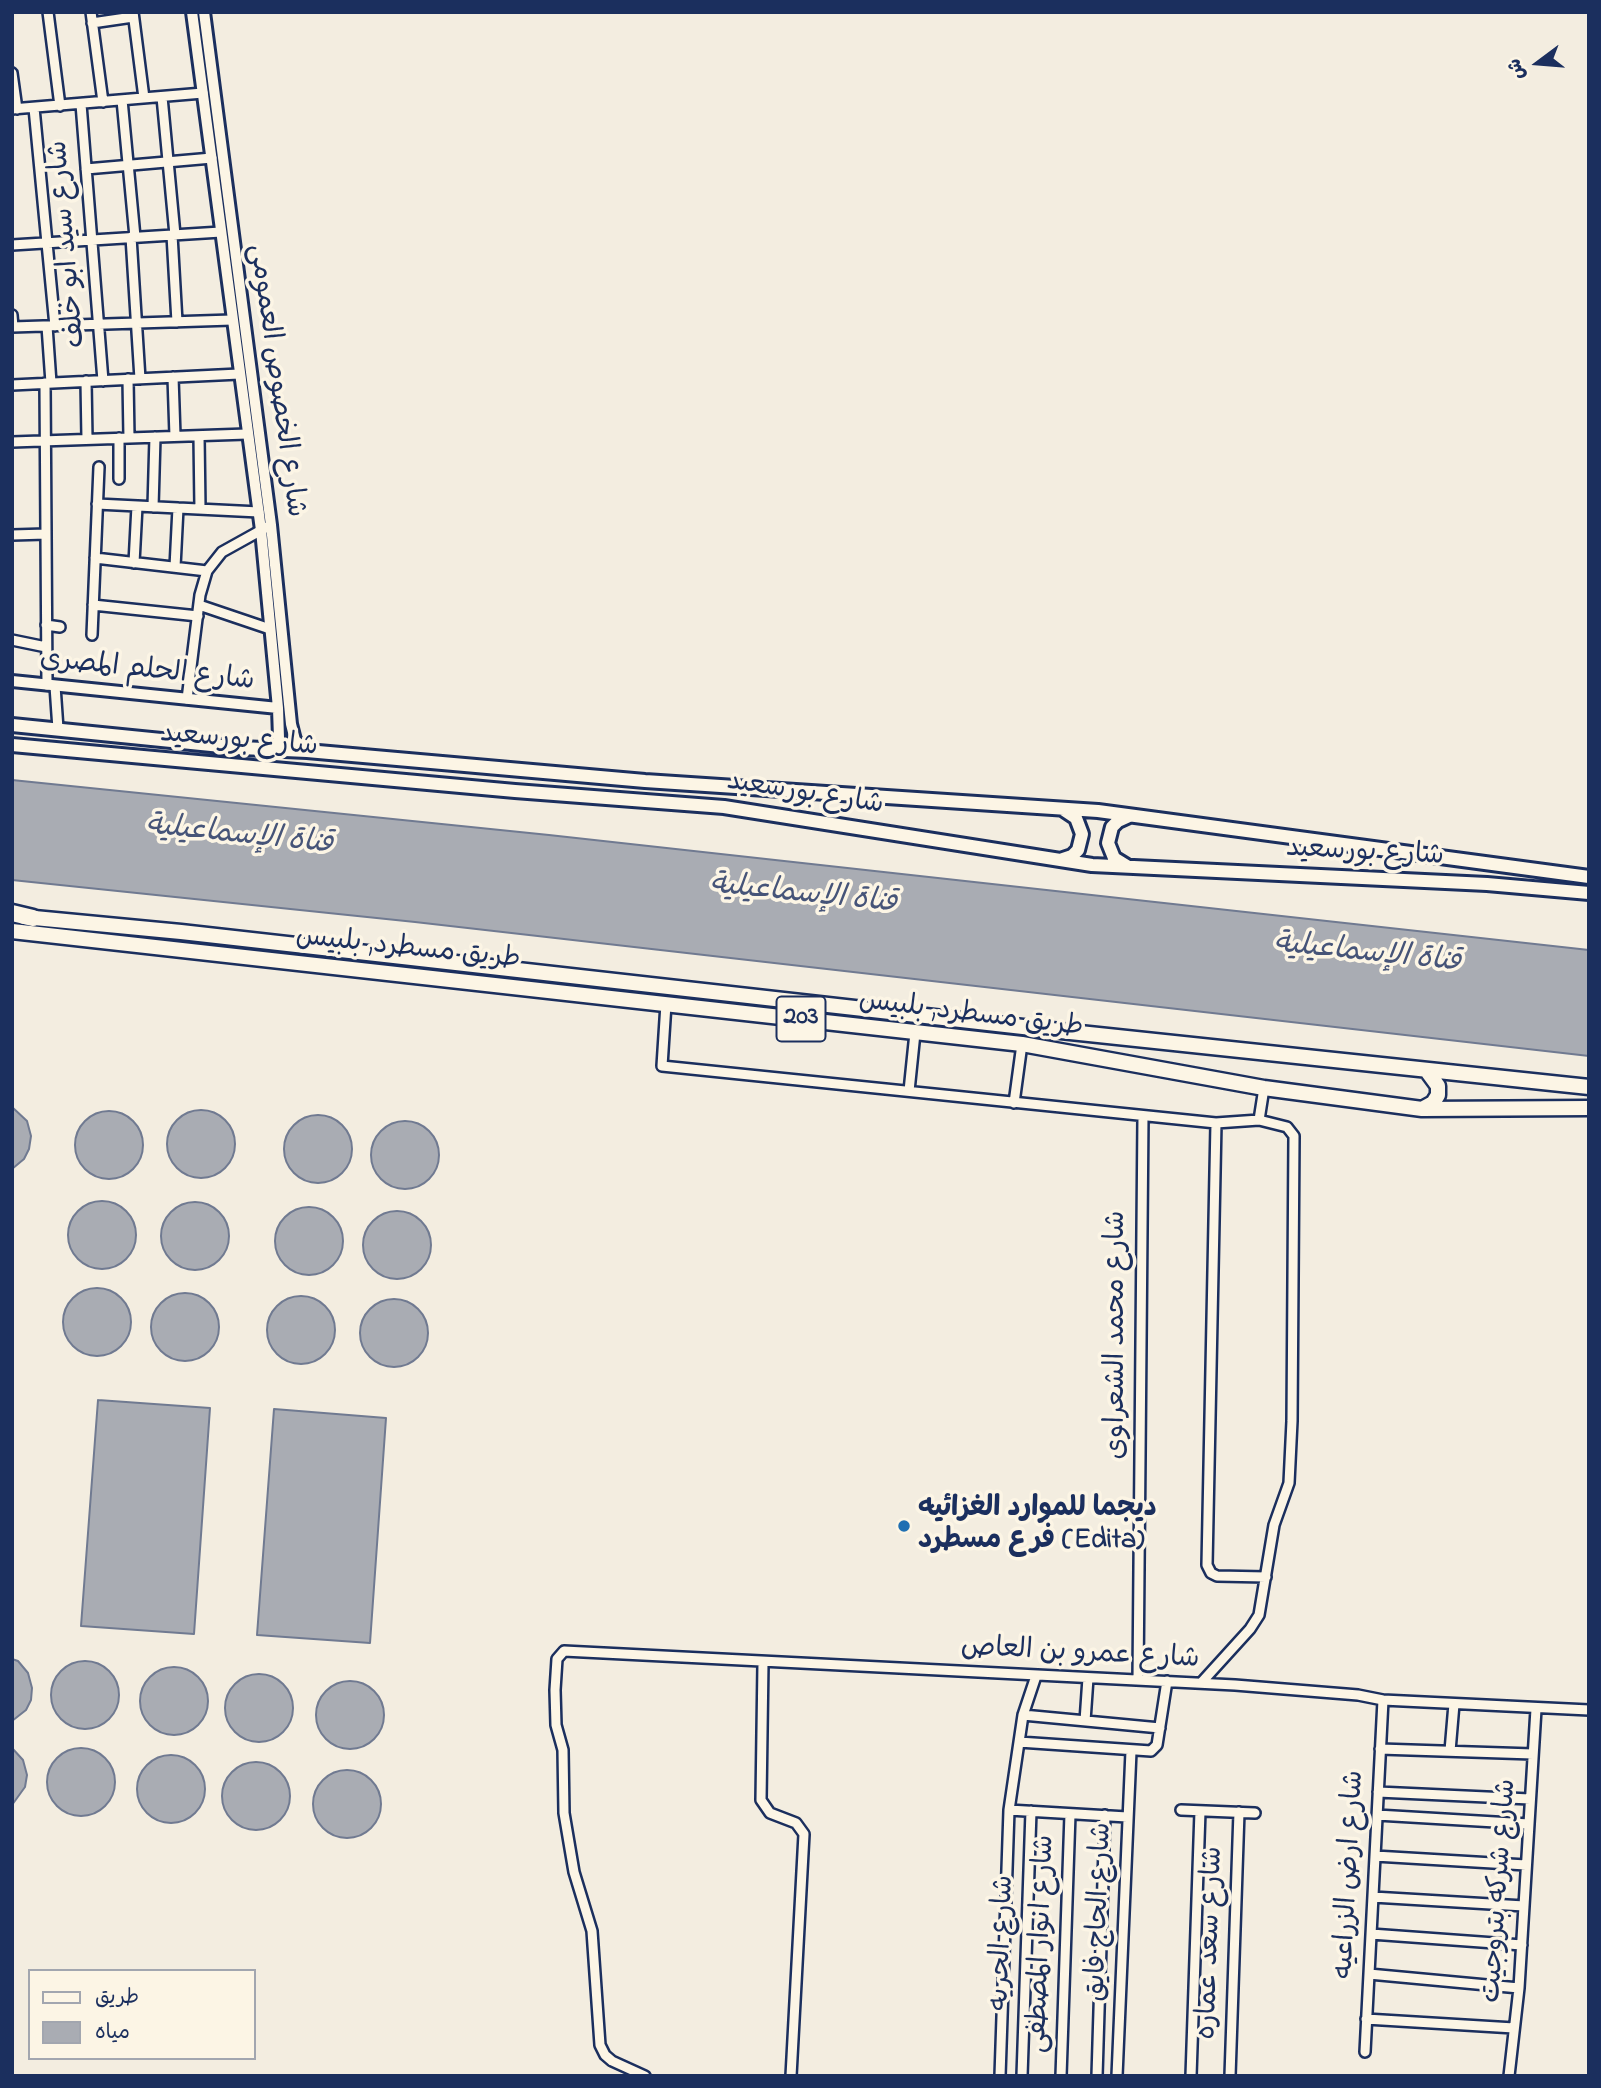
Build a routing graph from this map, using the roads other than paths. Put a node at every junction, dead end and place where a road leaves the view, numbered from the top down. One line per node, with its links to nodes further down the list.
1 (48, 12): 14 (street)
2 (91, 12): 6 (street)
3 (192, 12): 8 (street, شارع الخصوص العمومى)
4 (204, 12): 58 (street, شارع الخصوص العمومى)
5 (133, 15): 6 (street); 10 (street)
6 (92, 23): 12 (street)
7 (12, 73): 16 (street)
8 (203, 93): 9 (street); 17 (street, شارع الخصوص العمومى)
9 (162, 97): 10 (street); 18 (street)
10 (144, 98): 11 (street)
11 (122, 100): 12 (street); 19 (street)
12 (103, 102): 13 (street)
13 (81, 104): 14 (street); 20 (street, شارع سيد ابو خلف)
14 (60, 106): 15 (street)
15 (34, 108): 16 (street); 25 (street)
16 (14, 109)
17 (212, 158): 18 (street); 21 (street, شارع الخصوص العمومى)
18 (168, 162): 19 (street); 22 (street)
19 (128, 166): 20 (street); 23 (street)
20 (86, 170): 24 (street, شارع سيد ابو خلف)
21 (221, 232): 22 (street); 28 (street, شارع الخصوص العمومى)
22 (173, 235): 23 (street); 29 (street)
23 (133, 237): 24 (street); 30 (street)
24 (92, 240): 25 (street); 31 (street, شارع سيد ابو خلف)
25 (48, 243): 26 (street); 32 (street)
26 (12, 245)
27 (12, 315): 33 (street)
28 (232, 320): 29 (street); 34 (street, شارع الخصوص العمومى)
29 (177, 322): 30 (street)
30 (136, 323): 31 (street); 37 (street)
31 (99, 324): 32 (street); 38 (street, شارع سيد ابو خلف)
32 (51, 326): 33 (street); 40 (street)
33 (13, 327)
34 (239, 374): 35 (street); 42 (street, شارع الخصوص العمومى)
35 (173, 377): 37 (street); 43 (street)
36 (128, 379): 37 (street); 38 (street); 46 (street)
37 (140, 379)
38 (103, 380): 39 (street)
39 (86, 381): 40 (street); 47 (street)
40 (48, 383): 41 (street); 48 (street)
41 (12, 385)
42 (247, 434): 44 (street); 57 (street, شارع الخصوص العمومى)
43 (175, 436): 44 (street); 45 (street)
44 (199, 436): 56 (street)
45 (155, 437): 46 (street); 54 (street)
46 (124, 438): 47 (street); 51 (street)
47 (88, 439): 48 (street)
48 (45, 441): 49 (street); 59 (street)
49 (12, 442)
50 (99, 467): 52 (street)
51 (119, 479)
52 (97, 504): 53 (street); 61 (street)
53 (137, 506): 54 (street); 62 (street)
54 (153, 507): 55 (street)
55 (178, 508): 56 (street); 63 (street)
56 (200, 509): 57 (street)
57 (258, 512): 58 (street, شارع الخصوص العمومى)
58 (266, 527): 64 (street); 70 (street, شارع الخصوص العمومى); 82 (street, شارع الخصوص العمومى)
59 (46, 534): 60 (street); 68 (street)
60 (12, 535)
61 (95, 558): 62 (street); 65 (street)
62 (134, 563): 63 (street)
63 (175, 568): 64 (street)
64 (207, 571): 66 (street)
65 (93, 604): 67 (street); 71 (street)
66 (199, 605): 67 (street); 70 (street)
67 (198, 616): 76 (street)
68 (46, 625): 69 (street); 73 (street)
69 (60, 627)
70 (271, 629): 77 (street, شارع الخصوص العمومى)
71 (92, 635)
72 (12, 640): 73 (street)
73 (46, 647): 75 (street)
74 (12, 681): 75 (street, شارع الحلم المصرى)
75 (51, 685): 76 (street, شارع الحلم المصرى); 79 (street)
76 (187, 699): 77 (street, شارع الحلم المصرى)
77 (278, 708): 81 (street, شارع الخصوص العمومى)
78 (12, 725): 79 (main road, شارع بورسعيد)
79 (58, 729): 81 (main road, شارع بورسعيد)
80 (12, 745): 85 (main road, شارع بورسعيد)
81 (274, 750): 82 (main road, شارع بورسعيد)
82 (307, 751): 83 (main road, شارع بورسعيد)
83 (1063, 810): 84 (main road, شارع بورسعيد); 85 (main road)
84 (1133, 816): 86 (main road); 87 (main road, شارع بورسعيد)
85 (1056, 861): 86 (main road, شارع بورسعيد)
86 (1128, 866): 88 (main road, شارع بورسعيد)
87 (1589, 877)
88 (1589, 893)
89 (12, 914): 90 (highway)
90 (33, 918): 95 (main road, طريق مسطرد, بلبيس / 203)
91 (12, 931): 92 (main road, طريق مسطرد, بلبيس / 203)
92 (666, 1004): 93 (main road, طريق مسطرد, بلبيس / 203); 98 (street)
93 (915, 1032): 94 (main road, طريق مسطرد, بلبيس / 203); 98 (street)
94 (1022, 1044): 97 (main road, طريق مسطرد, بلبيس / 203); 99 (street)
95 (1427, 1071): 96 (main road, طريق مسطرد, بلبيس / 203); 101 (main road)
96 (1589, 1087)
97 (1264, 1088): 101 (main road, طريق مسطرد, بلبيس / 203); 103 (street)
98 (909, 1091): 99 (street)
99 (1014, 1103): 102 (street)
100 (1589, 1108): 101 (main road, طريق مسطرد, بلبيس / 203)
101 (1422, 1109)
102 (1143, 1116): 104 (street); 109 (street, شارع محمد الشعراوى)
103 (1259, 1120): 104 (street); 105 (street)
104 (1216, 1123): 105 (street)
105 (1266, 1577): 111 (street)
106 (763, 1663): 107 (street, شارع عمرو بن العاص); 148 (street, شارع عمرو بن العاص); 149 (street)
107 (1036, 1676): 108 (street, شارع عمرو بن العاص); 116 (street)
108 (1088, 1678): 109 (street, شارع عمرو بن العاص); 117 (street)
109 (1138, 1680): 110 (street, شارع عمرو بن العاص)
110 (1167, 1681): 111 (street, شارع عمرو بن العاص); 118 (street)
111 (1201, 1683): 112 (street, شارع عمرو بن العاص)
112 (1383, 1700): 113 (street, شارع عمرو بن العاص); 120 (street, شارع ارض الزراعيه)
113 (1454, 1704): 114 (street, شارع عمرو بن العاص); 122 (street)
114 (1536, 1709): 115 (street, شارع عمرو بن العاص); 123 (street, شارع شركه بتروجيت)
115 (1589, 1710)
116 (1023, 1715): 117 (street); 119 (street)
117 (1085, 1721): 118 (street)
118 (1160, 1728): 121 (street)
119 (1019, 1742): 121 (street); 126 (street)
120 (1380, 1749): 122 (street); 124 (street, شارع ارض الزراعيه)
121 (1131, 1751): 135 (street, شارع الحاج فايق)
122 (1450, 1751): 123 (street)
123 (1533, 1754): 125 (street, شارع شركه بتروجيت)
124 (1378, 1791): 125 (street); 134 (street, شارع ارض الزراعيه)
125 (1530, 1799): 136 (street, شارع شركه بتروجيت)
126 (1009, 1810): 127 (street); 150 (street)
127 (1031, 1811): 132 (street); 151 (street, شارع الحريه)
128 (1181, 1811): 129 (street)
129 (1200, 1811): 130 (street); 155 (street)
130 (1239, 1812): 131 (street); 156 (street, شارع سعد عماره)
131 (1255, 1812)
132 (1070, 1814): 133 (street); 152 (street, شارع انوار المصطفى)
133 (1105, 1815): 135 (street); 153 (street)
134 (1377, 1815): 136 (street); 137 (street, شارع ارض الزراعيه)
135 (1127, 1817): 154 (street, شارع الحاج فايق)
136 (1529, 1824): 138 (street, شارع شركه بتروجيت)
137 (1375, 1856): 138 (street); 139 (street, شارع ارض الزراعيه)
138 (1526, 1865): 140 (street, شارع شركه بتروجيت)
139 (1373, 1896): 140 (street); 141 (street, شارع ارض الزراعيه)
140 (1524, 1906): 142 (street, شارع شركه بتروجيت)
141 (1371, 1934): 142 (street); 143 (street, شارع ارض الزراعيه)
142 (1521, 1945): 144 (street, شارع شركه بتروجيت)
143 (1369, 1974): 144 (street); 145 (street, شارع ارض الزراعيه)
144 (1519, 1988): 146 (street, شارع شركه بتروجيت)
145 (1366, 2019): 146 (street); 147 (street, شارع ارض الزراعيه)
146 (1514, 2028): 157 (street, شارع شركه بتروجيت)
147 (1365, 2052)
148 (645, 2076)
149 (791, 2076)
150 (1000, 2076)
151 (1022, 2076)
152 (1061, 2076)
153 (1097, 2076)
154 (1117, 2076)
155 (1191, 2076)
156 (1230, 2076)
157 (1509, 2076)

